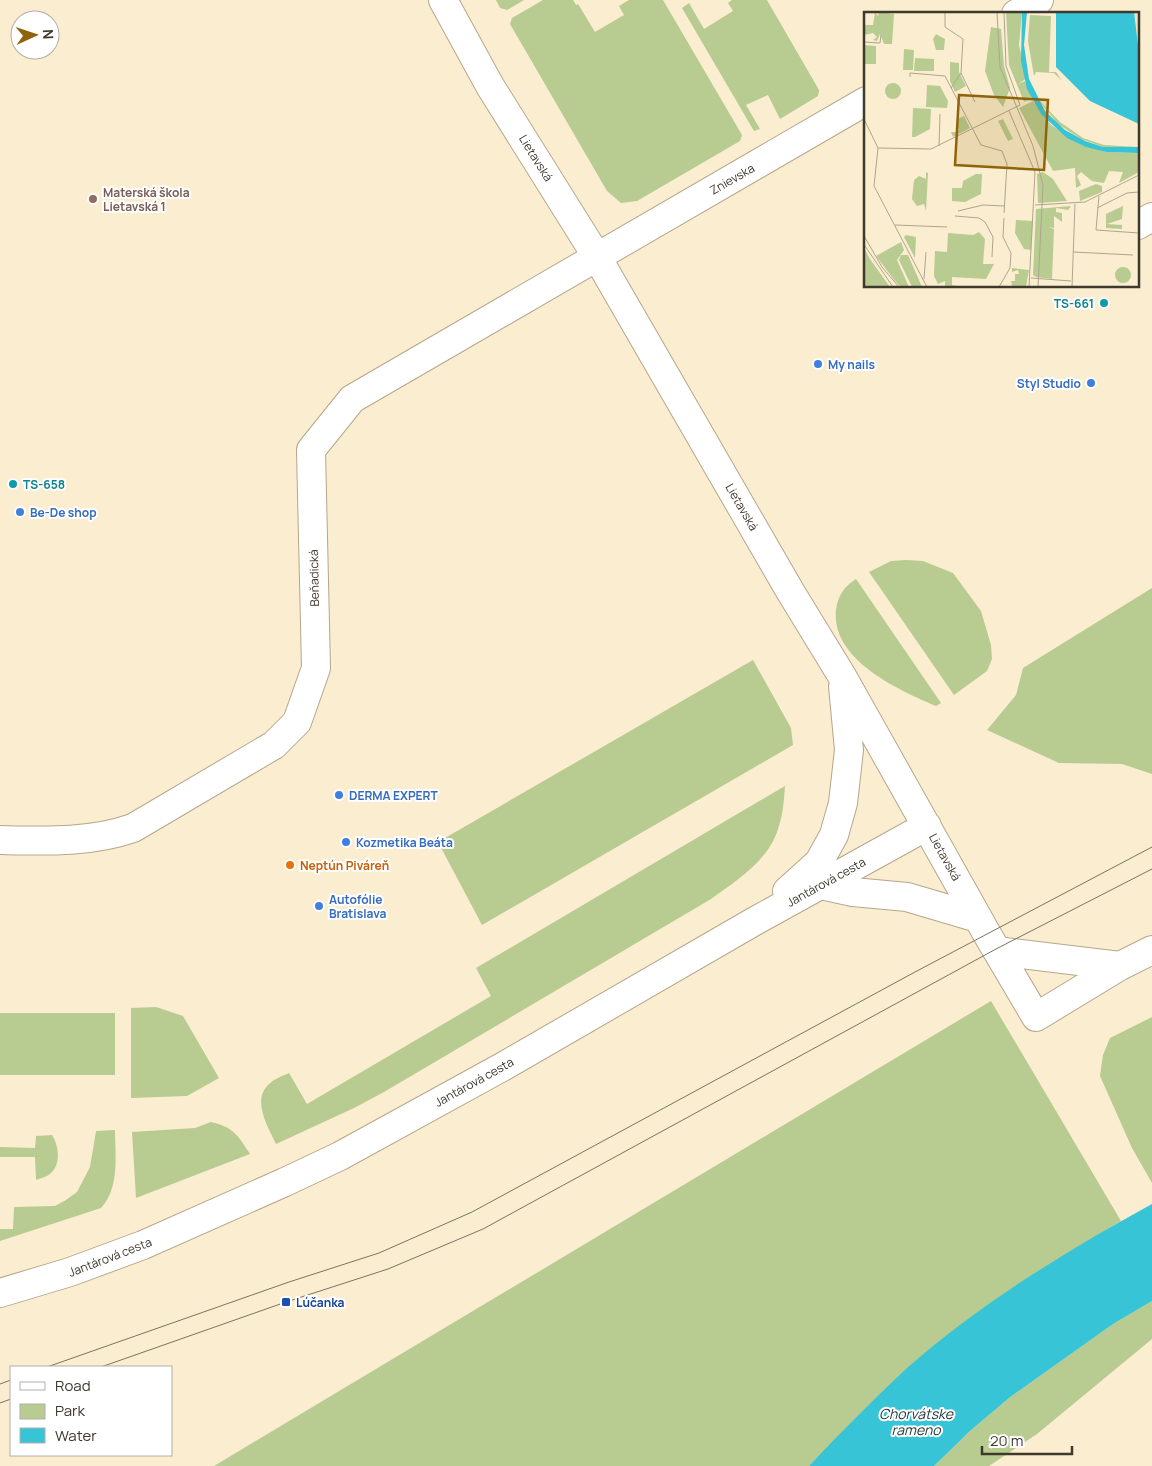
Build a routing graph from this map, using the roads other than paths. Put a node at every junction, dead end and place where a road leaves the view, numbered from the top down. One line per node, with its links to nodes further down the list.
1 (443, 0): 7 (street, Lietavská)
2 (1039, 0): 3 (street)
3 (1019, 12)
4 (864, 102): 7 (street, Znievska)
5 (1152, 217): 6 (street)
6 (1140, 224)
7 (597, 257): 8 (street, Lietavská); 10 (street, Beňadická)
8 (842, 676): 9 (street, Lietavská); 13 (street)
9 (927, 826): 11 (street, Jantárová cesta); 12 (street, Lietavská)
10 (0, 840)
11 (821, 885): 12 (street); 13 (street, Jantárová cesta)
12 (978, 918): 15 (street, Lietavská)
13 (755, 921): 17 (street, Jantárová cesta)
14 (1152, 950): 16 (street)
15 (997, 951): 16 (street); 16 (street, Lietavská)
16 (1120, 966)
17 (0, 1293)

